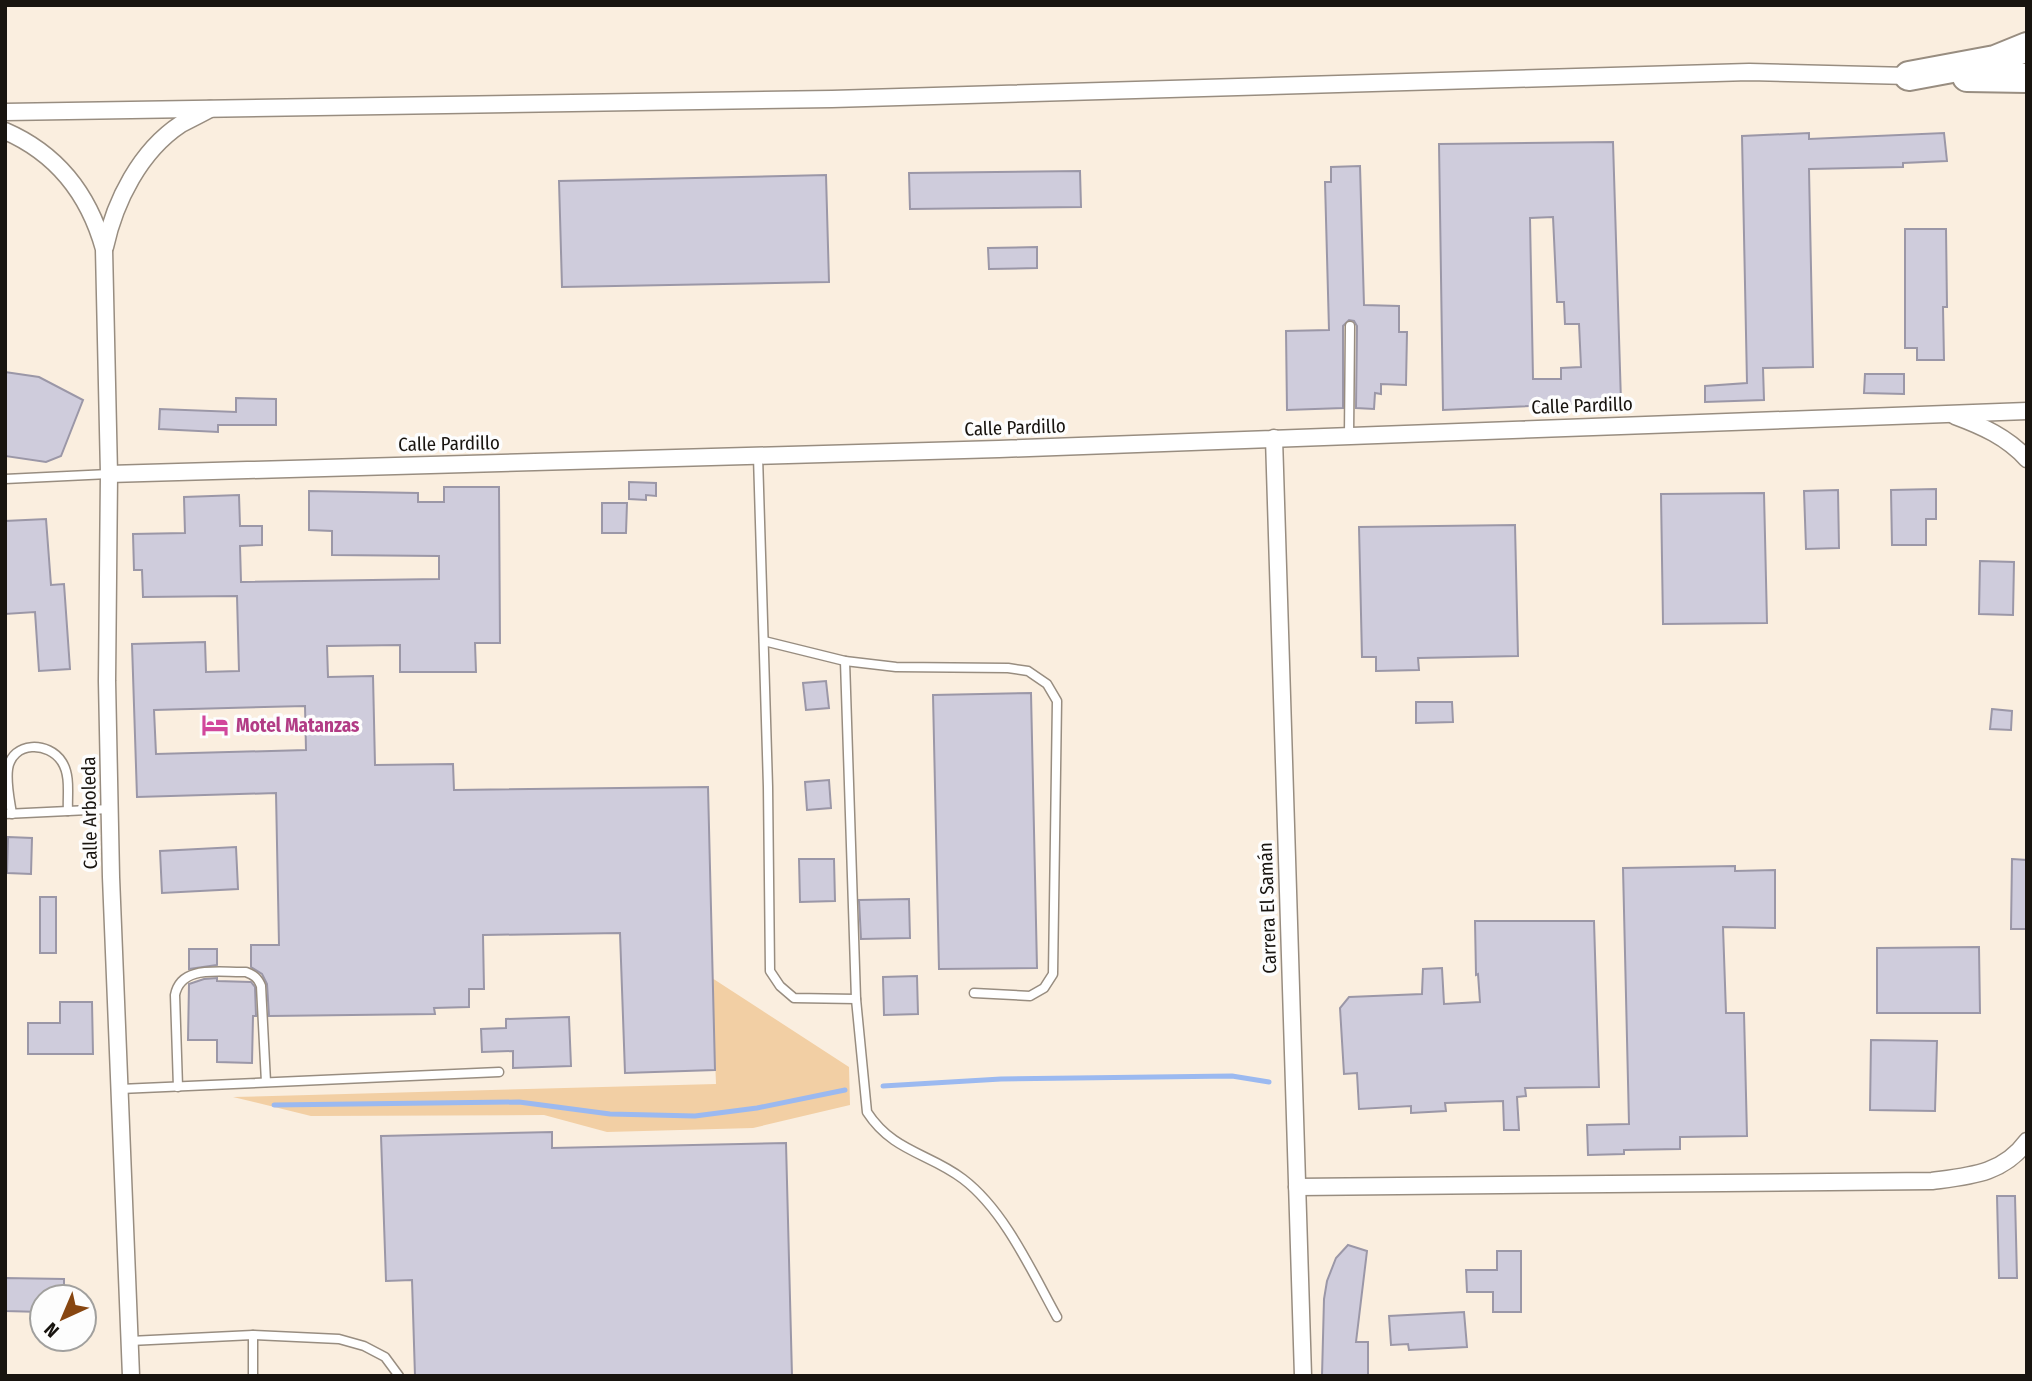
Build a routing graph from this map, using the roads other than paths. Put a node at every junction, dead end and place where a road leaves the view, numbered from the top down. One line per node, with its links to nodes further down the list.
1 (2027, 47): 2 (highway)
2 (1909, 76): 3 (highway); 4 (street)
3 (2027, 78)
4 (214, 107): 5 (street); 7 (street)
5 (5, 112)
6 (5, 131): 7 (street)
7 (104, 249): 15 (street, Calle Arboleda)
8 (1350, 326): 11 (lane)
9 (2027, 411): 10 (street, Calle Pardillo)
10 (1948, 414): 11 (street, Calle Pardillo); 14 (street)
11 (1349, 435): 12 (street, Calle Pardillo)
12 (1274, 438): 13 (street, Calle Pardillo); 29 (street, Carrera El Samán)
13 (758, 456): 15 (street, Calle Pardillo); 17 (lane)
14 (2027, 459)
15 (110, 474): 16 (lane, Calle Pardillo); 19 (street, Calle Arboleda)
16 (5, 479)
17 (764, 641): 18 (lane); 23 (lane)
18 (845, 661): 22 (lane); 23 (lane)
19 (110, 809): 20 (lane); 27 (street, Calle Arboleda)
20 (68, 811): 21 (lane); 21 (lane)
21 (9, 814)
22 (974, 993)
23 (856, 999): 30 (lane)
24 (499, 1072): 25 (lane)
25 (266, 1082): 26 (lane); 26 (lane)
26 (178, 1087): 27 (lane)
27 (120, 1089): 32 (street, Calle Arboleda)
28 (2027, 1141): 29 (street)
29 (1297, 1187): 36 (street, Carrera El Samán)
30 (1057, 1317)
31 (253, 1335): 32 (lane); 34 (lane); 35 (lane)
32 (130, 1340): 33 (street, Calle Arboleda)
33 (131, 1376)
34 (253, 1376)
35 (399, 1376)
36 (1303, 1376)

